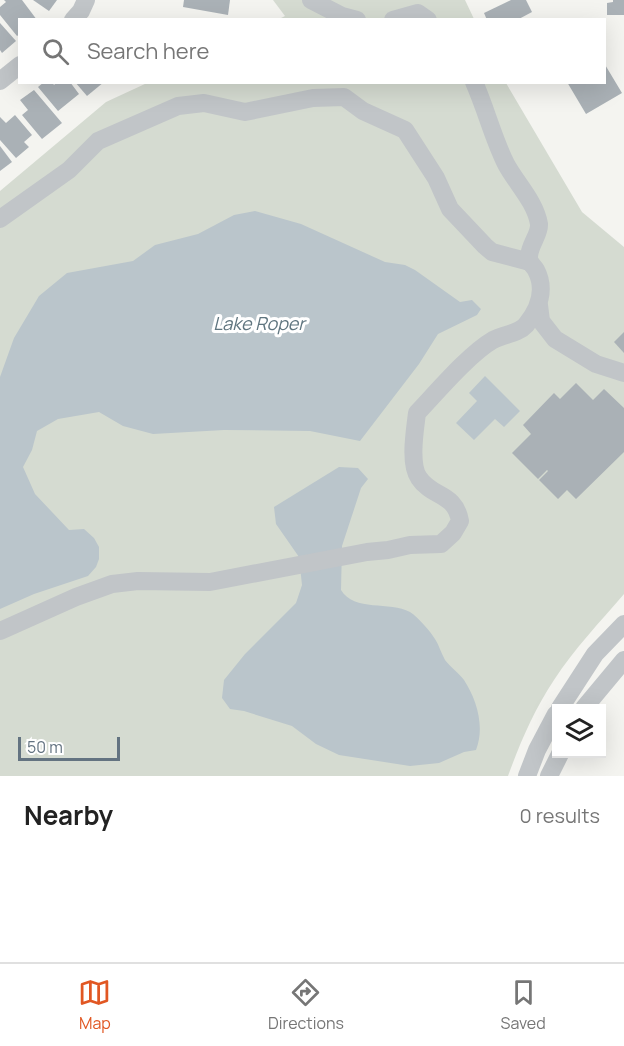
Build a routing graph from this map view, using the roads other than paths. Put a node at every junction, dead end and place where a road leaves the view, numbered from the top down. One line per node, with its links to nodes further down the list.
1 (86, 0): 3 (street)
2 (311, 0): 4 (street)
3 (75, 18)
4 (350, 18)
5 (400, 18): 6 (street)
6 (425, 18)
7 (18, 67): 8 (street)
8 (0, 81)
9 (475, 84): 11 (street)
10 (0, 219): 11 (street)
11 (530, 262): 12 (street)
12 (539, 306): 13 (street); 14 (street)
13 (520, 330): 14 (street); 17 (street)
14 (555, 339): 15 (street)
15 (624, 374)
16 (624, 624): 19 (street)
17 (0, 631)
18 (624, 660): 20 (street)
19 (563, 704)
20 (587, 704)
21 (552, 722): 23 (street)
22 (558, 758): 24 (street)
23 (527, 776)
24 (549, 776)

